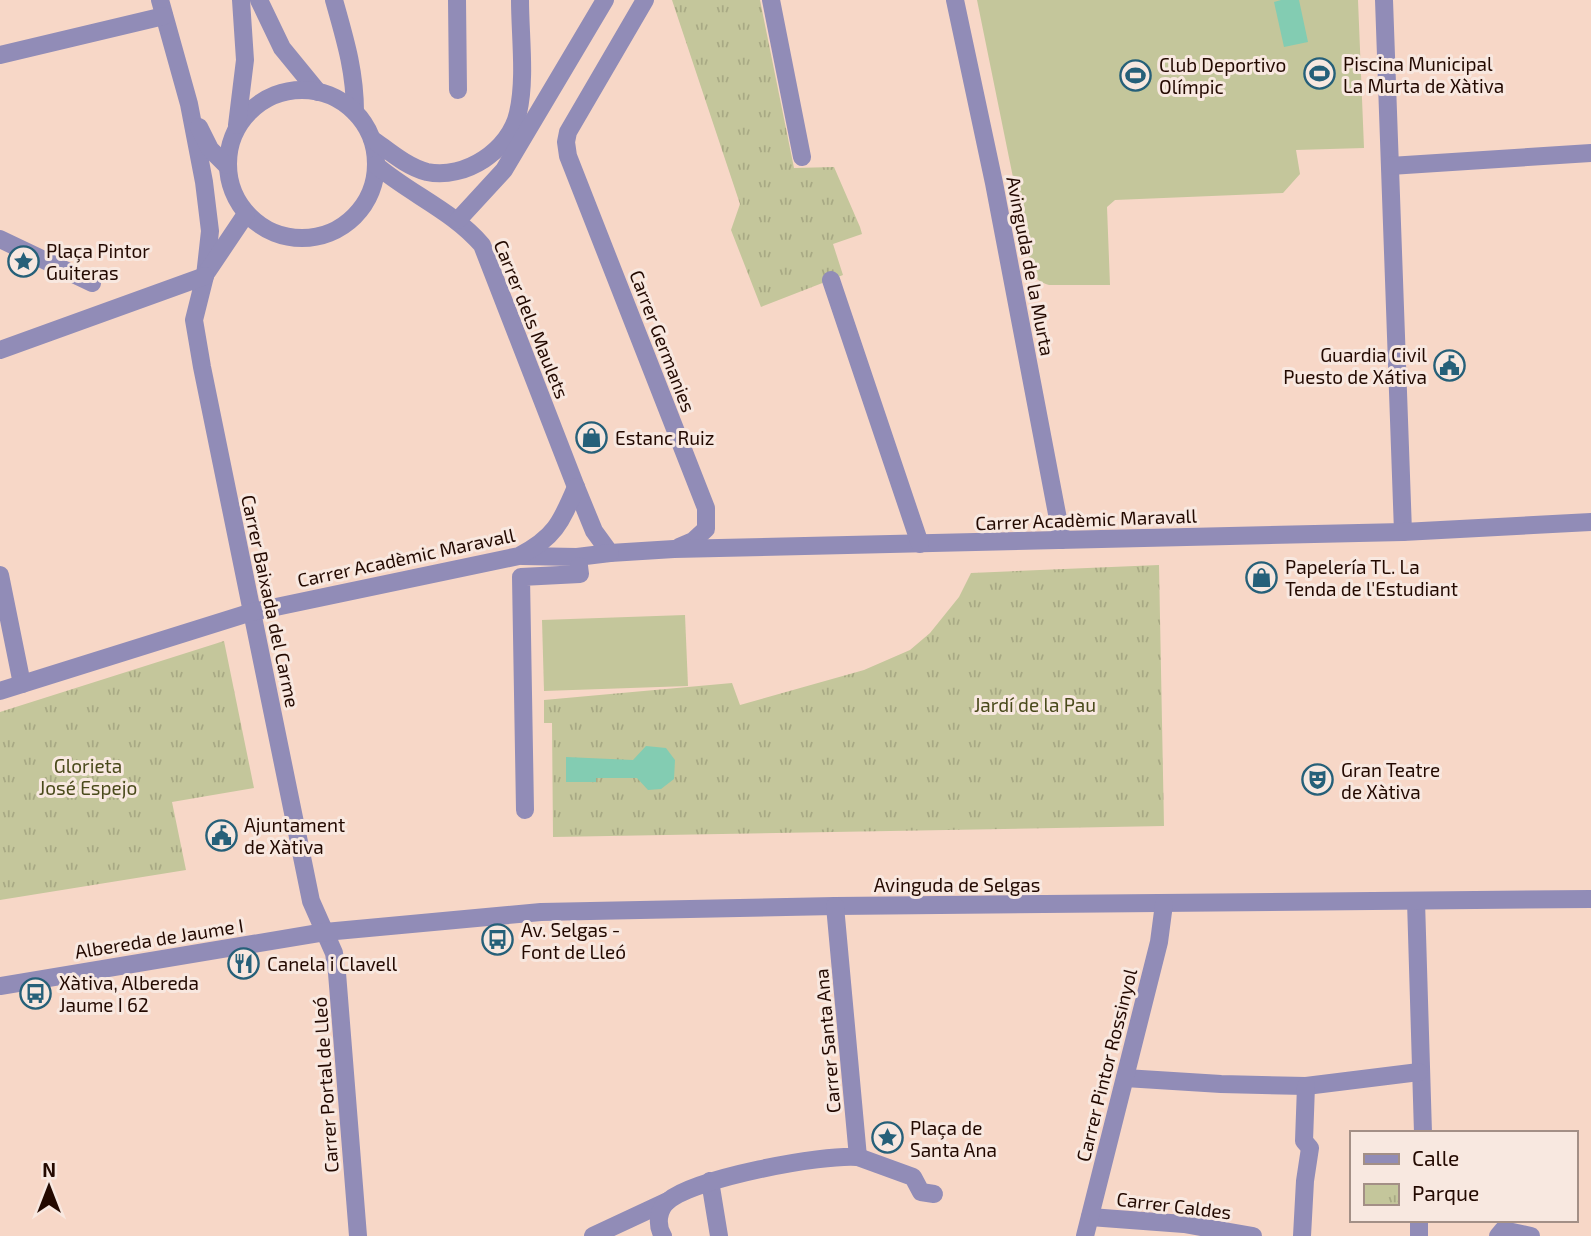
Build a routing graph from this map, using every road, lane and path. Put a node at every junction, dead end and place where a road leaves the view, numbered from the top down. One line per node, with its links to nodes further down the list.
1 (241, 0): 17 (street)
2 (259, 0): 14 (street)
3 (334, 0): 16 (street)
4 (457, 0): 13 (street)
5 (520, 0): 18 (street)
6 (604, 0): 25 (street)
7 (645, 0): 36 (street, Carrer Germanies)
8 (773, 0): 20 (street)
9 (955, 0): 34 (street, Avinguda de la Murta)
10 (1384, 0): 23 (street)
11 (162, 8): 12 (street); 15 (street)
12 (0, 55)
13 (458, 90)
14 (318, 92): 16 (street); 17 (street)
15 (189, 104): 21 (street); 27 (street)
16 (355, 112): 18 (street)
17 (237, 127): 21 (street)
18 (372, 139): 22 (street)
19 (1591, 153): 23 (street)
20 (802, 157)
21 (226, 165): 24 (street)
22 (376, 165): 24 (street); 25 (street, Carrer dels Maulets)
23 (1390, 166): 33 (street)
24 (246, 214): 27 (street)
25 (458, 220): 31 (street, Carrer dels Maulets)
26 (0, 239): 29 (street)
27 (205, 276): 30 (street); 41 (street, Carrer Baixada del Carme)
28 (831, 280): 35 (street)
29 (92, 283)
30 (0, 350)
31 (576, 487): 37 (street, Carrer dels Maulets); 38 (street, Carrer Acadèmic Maravall)
32 (1591, 522): 33 (street, Carrer Acadèmic Maravall)
33 (1403, 531): 34 (street, Carrer Acadèmic Maravall)
34 (1062, 540): 35 (street, Carrer Acadèmic Maravall)
35 (920, 544): 36 (street, Carrer Acadèmic Maravall)
36 (674, 550): 37 (street, Carrer Acadèmic Maravall)
37 (610, 553): 38 (street, Carrer Acadèmic Maravall)
38 (519, 556): 41 (street, Carrer Acadèmic Maravall)
39 (579, 566): 44 (street)
40 (0, 575): 42 (street)
41 (253, 612): 42 (street, Carrer Acadèmic Maravall); 49 (street, Carrer Baixada del Carme)
42 (22, 684): 43 (street, Carrer Acadèmic Maravall)
43 (0, 691)
44 (525, 810)
45 (1591, 900): 46 (street, Avinguda de Selgas)
46 (1416, 901): 47 (street, Avinguda de Selgas); 51 (street)
47 (1164, 904): 48 (street, Avinguda de Selgas); 52 (street, Carrer Pintor Rossinyol)
48 (835, 906): 49 (street, Avinguda de Selgas); 55 (street, Carrer Santa Ana)
49 (325, 932): 50 (street, Albereda de Jaume I); 61 (street, Carrer Portal de Lleó)
50 (0, 986)
51 (1419, 1072): 53 (street); 54 (street)
52 (1125, 1078): 53 (street); 59 (street, Carrer Pintor Rossinyol)
53 (1306, 1086): 67 (street)
54 (1423, 1131)
55 (851, 1156): 56 (street); 57 (street)
56 (710, 1181): 58 (street); 64 (street)
57 (934, 1194)
58 (668, 1201): 62 (street); 63 (street)
59 (1090, 1217): 65 (street, Carrer Pintor Rossinyol); 66 (street, Carrer Caldes)
60 (1500, 1233): 68 (street)
61 (358, 1236)
62 (593, 1236)
63 (663, 1236)
64 (719, 1236)
65 (1085, 1236)
66 (1254, 1236)
67 (1302, 1236)
68 (1531, 1236)

